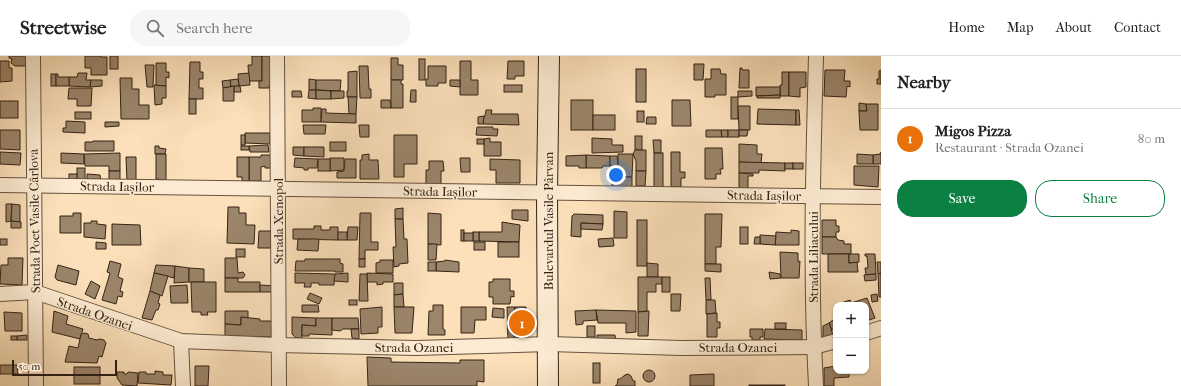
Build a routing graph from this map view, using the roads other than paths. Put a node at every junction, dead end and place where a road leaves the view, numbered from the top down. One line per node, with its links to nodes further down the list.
1 (33, 56): 6 (street, Strada Poet Vasile Cârlova)
2 (277, 56): 7 (street, Strada Xenopol)
3 (550, 56): 8 (street, Bulevardul Vasile Pârvan)
4 (816, 56): 9 (street, Strada Liliacului)
5 (0, 184): 6 (street, Strada Iașilor)
6 (34, 185): 7 (street, Strada Iașilor); 11 (street, Strada Poet Vasile Cârlova)
7 (278, 188): 8 (street, Strada Iașilor); 18 (street, Strada Xenopol)
8 (547, 192): 9 (street, Strada Iașilor); 17 (street, Bulevardul Vasile Pârvan)
9 (813, 196): 10 (street, Strada Iașilor); 19 (street, Strada Liliacului)
10 (881, 197)
11 (35, 292): 12 (street, Strada Ozanei); 15 (street, Strada Ozanei); 20 (street, Strada Poet Vasile Cârlova)
12 (0, 294)
13 (881, 328): 14 (street)
14 (869, 332)
15 (181, 341): 18 (street, Strada Ozanei); 21 (street)
16 (833, 342): 19 (street, Strada Ozanei)
17 (549, 344): 18 (street, Strada Ozanei); 19 (street, Strada Ozanei); 23 (street, Bulevardul Vasile Pârvan)
18 (278, 346): 22 (street, Strada Xenopol)
19 (814, 347): 24 (street, Strada Liliacului)
20 (36, 386)
21 (183, 386)
22 (279, 386)
23 (548, 386)
24 (816, 386)

